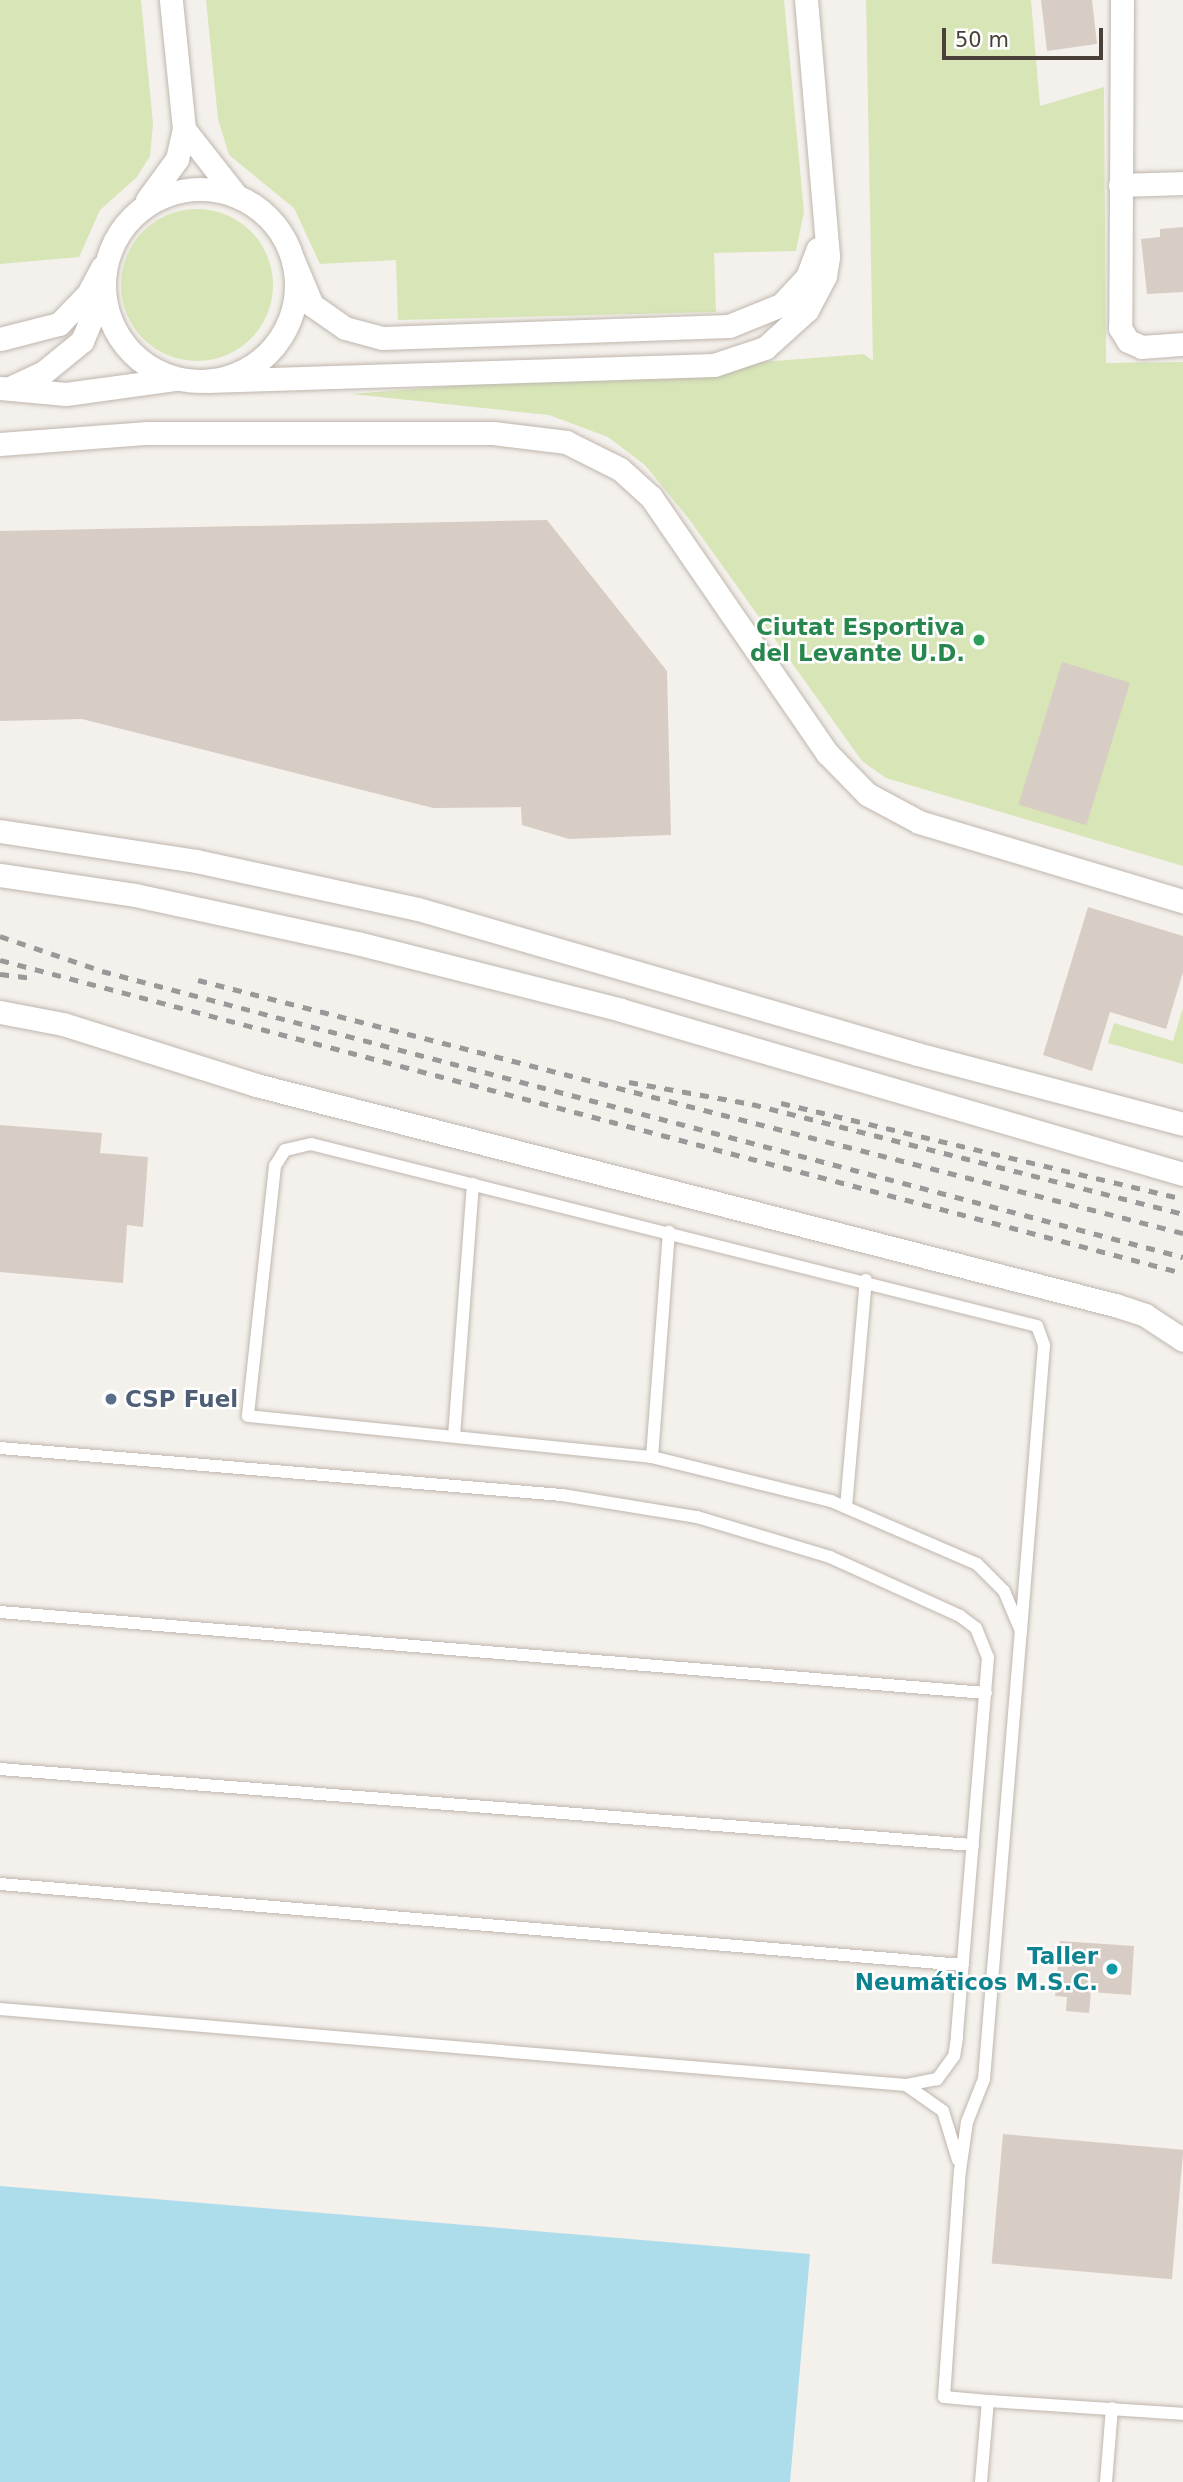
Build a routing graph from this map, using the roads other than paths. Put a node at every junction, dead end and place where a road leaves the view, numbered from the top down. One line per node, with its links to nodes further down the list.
1 (171, 0): 4 (street)
2 (806, 0): 7 (street)
3 (1122, 0): 6 (street)
4 (184, 129): 8 (street); 9 (street)
5 (1183, 183): 6 (street)
6 (1120, 186): 14 (street)
7 (824, 187): 11 (street); 16 (street)
8 (235, 194): 9 (street); 11 (street)
9 (138, 210): 10 (street)
10 (107, 259): 12 (street); 13 (street)
11 (293, 260): 16 (street)
12 (103, 290): 15 (street); 17 (street)
13 (0, 339)
14 (1183, 344)
15 (176, 379): 16 (street); 17 (street)
16 (206, 381)
17 (6, 388)
18 (0, 444): 21 (street)
19 (0, 831): 23 (street)
20 (0, 875): 24 (street)
21 (1183, 901)
22 (0, 1012): 28 (street)
23 (1183, 1124)
24 (1183, 1174)
25 (473, 1184): 26 (lane); 29 (lane); 29 (lane)
26 (669, 1232): 27 (lane); 31 (lane)
27 (866, 1280): 32 (lane); 34 (lane)
28 (1183, 1340)
29 (454, 1436): 31 (lane)
30 (0, 1448): 35 (lane)
31 (652, 1457): 32 (lane)
32 (846, 1507): 34 (lane)
33 (0, 1612): 35 (lane)
34 (1021, 1631): 42 (lane)
35 (986, 1693): 37 (lane)
36 (0, 1769): 37 (lane)
37 (973, 1845): 39 (lane)
38 (0, 1884): 39 (lane)
39 (963, 1965): 41 (lane)
40 (0, 2009): 41 (lane)
41 (906, 2085): 42 (lane)
42 (960, 2171): 43 (lane)
43 (988, 2401): 44 (lane); 46 (lane)
44 (1112, 2408): 45 (lane); 47 (lane)
45 (1183, 2414)
46 (981, 2482)
47 (1106, 2482)

